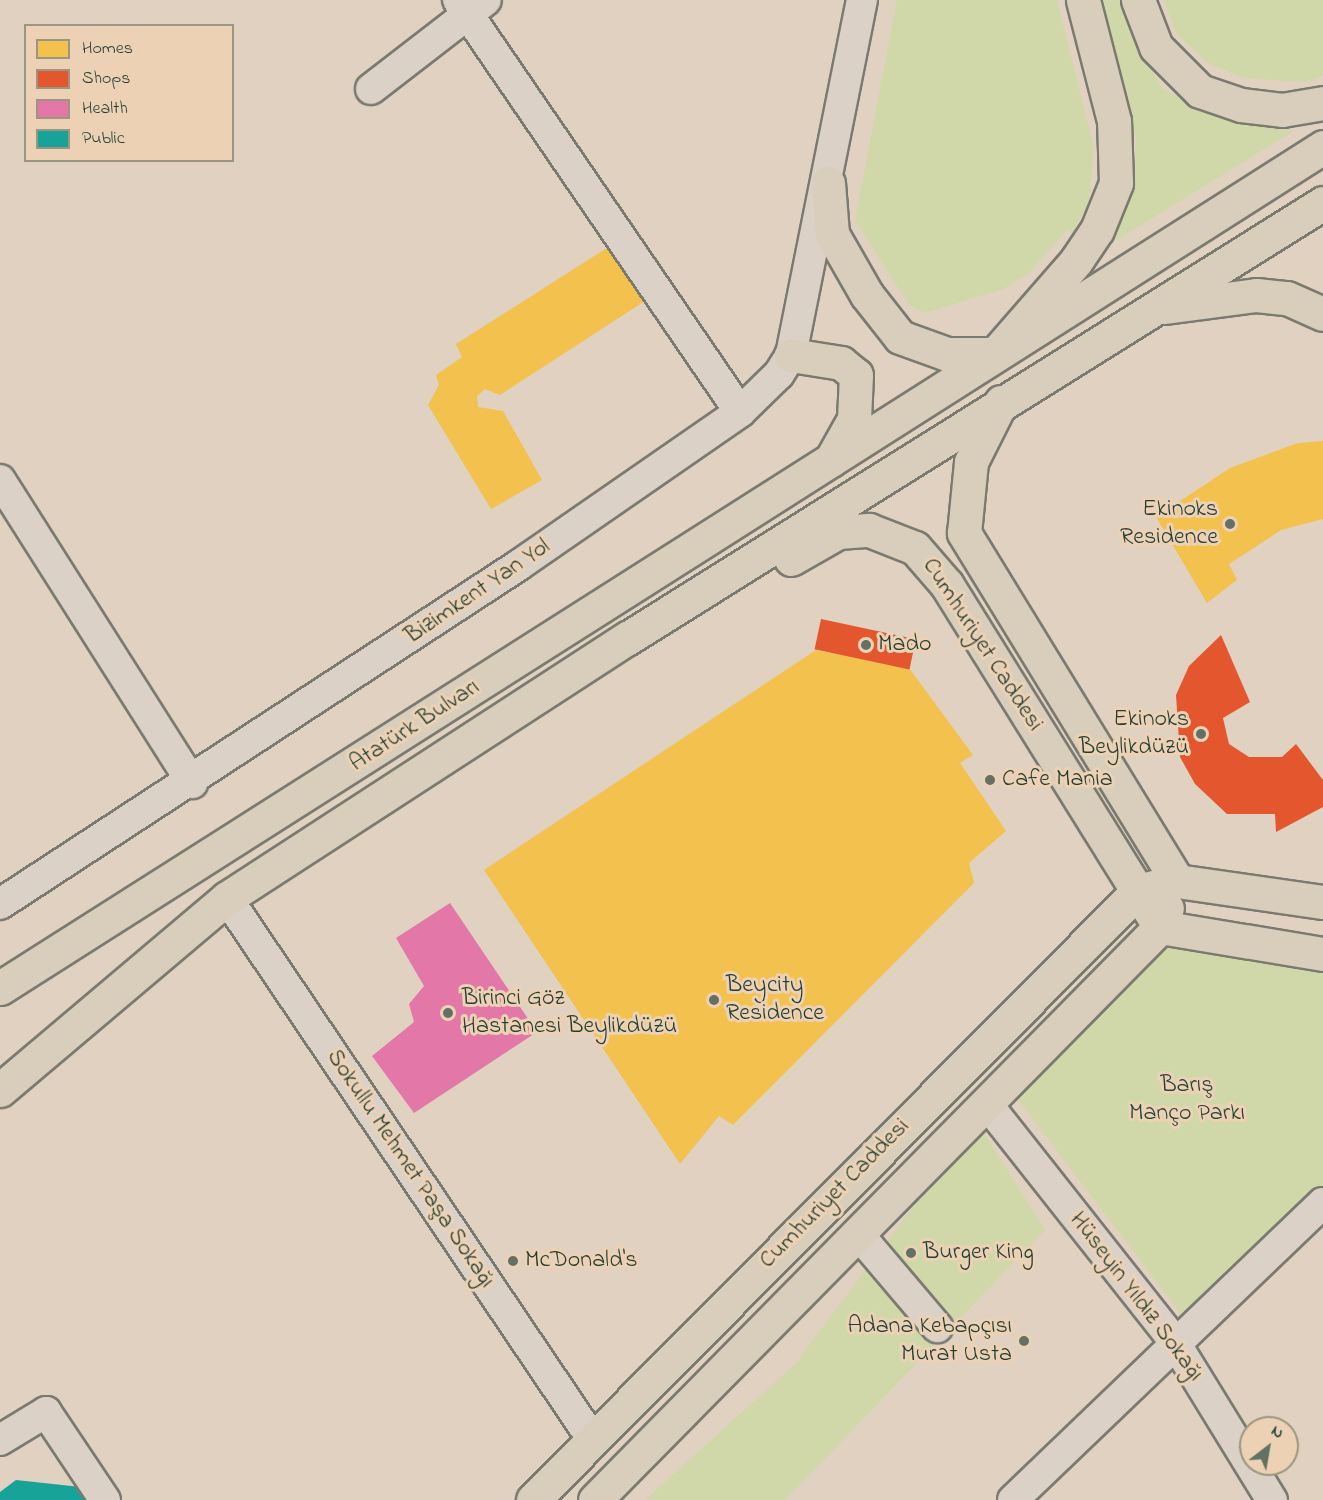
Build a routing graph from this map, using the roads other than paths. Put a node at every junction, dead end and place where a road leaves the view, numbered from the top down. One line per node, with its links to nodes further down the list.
1 (862, 0): 8 (street, Bizimkent Yan Yol)
2 (1083, 0): 12 (main road)
3 (1138, 0): 6 (main road)
4 (471, 4): 5 (street); 15 (street)
5 (371, 88)
6 (1323, 103)
7 (1323, 147): 12 (main road)
8 (828, 183): 12 (main road); 13 (street, Bizimkent Yan Yol)
9 (1323, 203): 10 (main road)
10 (1149, 310): 11 (main road); 14 (main road)
11 (1323, 314)
12 (995, 354): 16 (main road, Atatürk Bulvarı)
13 (791, 355): 15 (street, Bizimkent Yan Yol); 16 (main road)
14 (1001, 402): 18 (main road); 20 (main road, Cumhuriyet Caddesi)
15 (740, 412): 19 (street, Bizimkent Yan Yol)
16 (829, 464): 27 (main road, Atatürk Bulvarı)
17 (0, 480): 19 (street)
18 (628, 638): 21 (main road, Cumhuriyet Caddesi); 22 (main road, Atatürk Bulvarı)
19 (192, 783): 24 (street, Bizimkent Yan Yol)
20 (1176, 881): 21 (main road, Cumhuriyet Caddesi); 23 (main road); 25 (main road, Cumhuriyet Caddesi)
21 (1138, 891): 25 (main road); 28 (main road, Cumhuriyet Caddesi)
22 (227, 898): 29 (main road, Atatürk Bulvarı); 36 (street, Sokullu Mehmet Paşa Sokağı)
23 (1323, 902)
24 (0, 904)
25 (1160, 927): 26 (main road); 30 (main road, Cumhuriyet Caddesi)
26 (1323, 954)
27 (0, 988)
28 (958, 1068): 30 (main road); 36 (main road, Cumhuriyet Caddesi)
29 (7, 1080)
30 (987, 1104): 32 (main road, Cumhuriyet Caddesi); 34 (street, Hüseyin Yıldız Sokağı)
31 (1323, 1203): 34 (street)
32 (860, 1234): 33 (street); 37 (main road, Cumhuriyet Caddesi)
33 (937, 1327)
34 (1174, 1341): 40 (street); 41 (street, Hüseyin Yıldız Sokağı)
35 (0, 1440): 38 (street)
36 (593, 1440): 37 (main road); 39 (main road, Cumhuriyet Caddesi)
37 (606, 1489)
38 (105, 1500)
39 (533, 1500)
40 (1013, 1500)
41 (1272, 1500)

